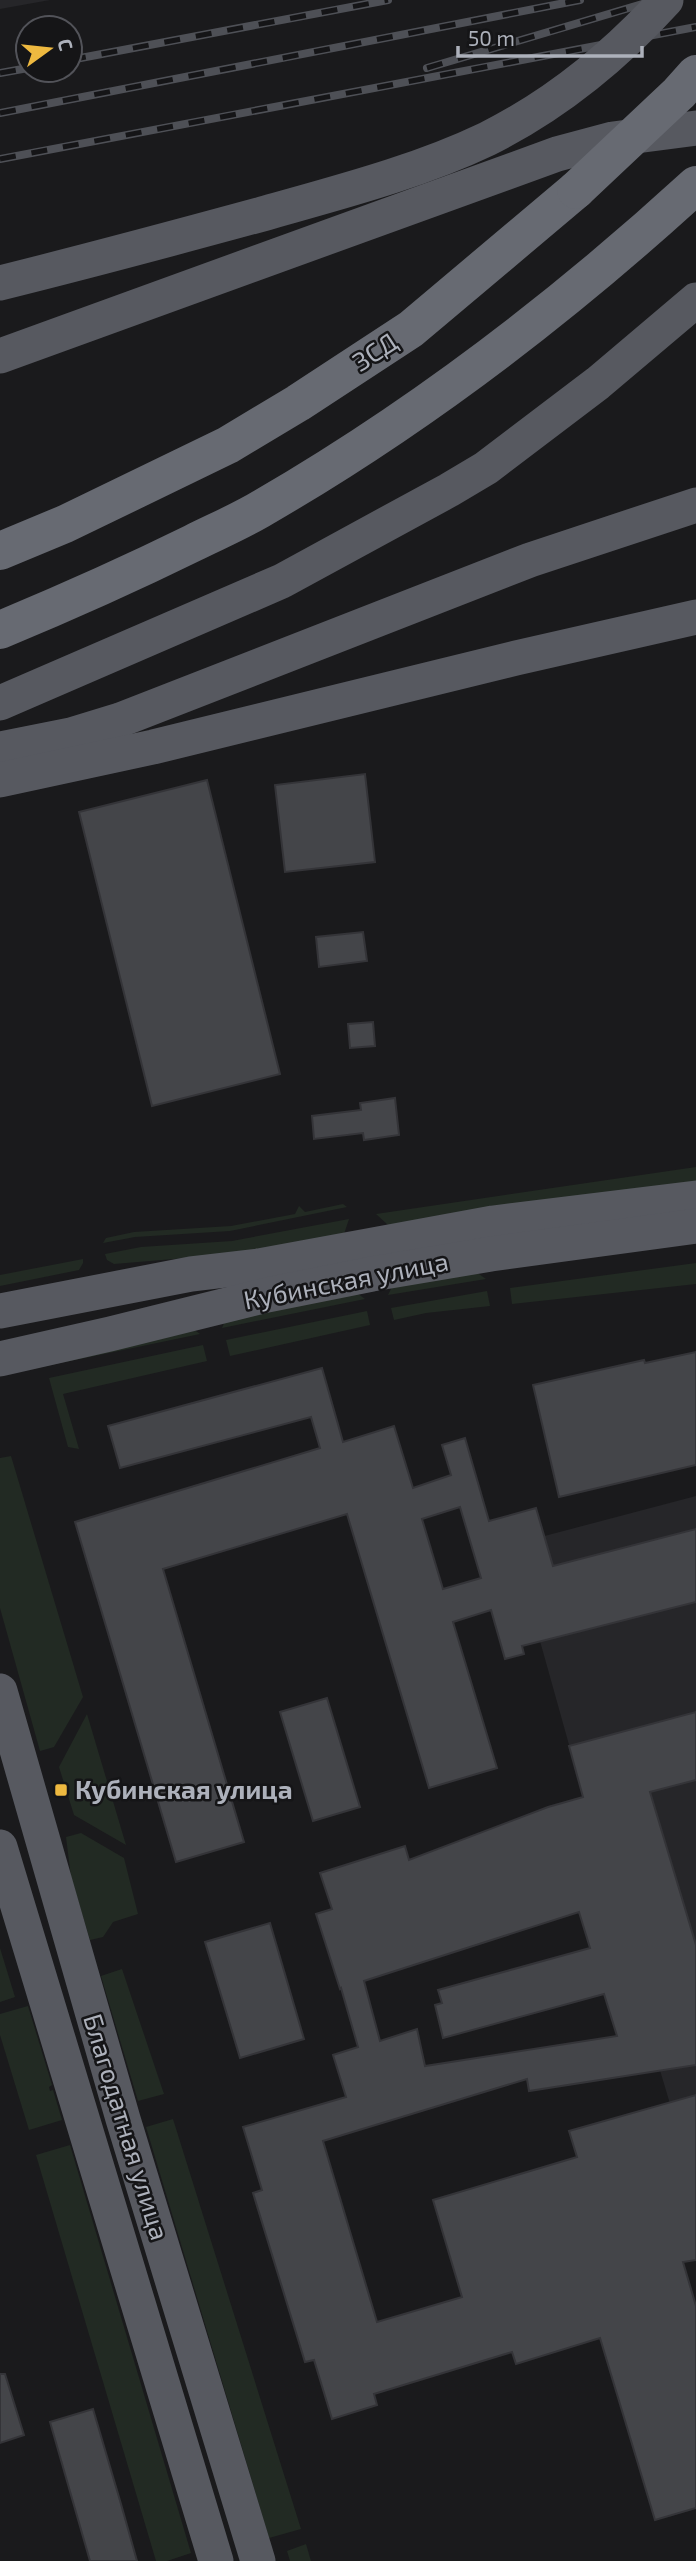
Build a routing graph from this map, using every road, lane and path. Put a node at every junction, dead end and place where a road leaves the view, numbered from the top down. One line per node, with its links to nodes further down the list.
1 (666, 0): 5 (main road, bridge)
2 (696, 74): 9 (highway, ЗСД, bridge)
3 (696, 128): 7 (main road)
4 (696, 185): 11 (highway)
5 (0, 283)
6 (696, 300): 12 (main road)
7 (0, 356)
8 (696, 505): 13 (main road)
9 (0, 551)
10 (696, 617): 14 (main road)
11 (0, 630)
12 (0, 703)
13 (0, 750)
14 (0, 780)
15 (696, 1198): 17 (main road, Кубинская улица)
16 (696, 1226): 18 (main road, Кубинская улица)
17 (0, 1311)
18 (0, 1359)
19 (0, 1691): 22 (main road, Благодатная улица)
20 (0, 1847): 21 (main road, Благодатная улица)
21 (216, 2561)
22 (258, 2561)

